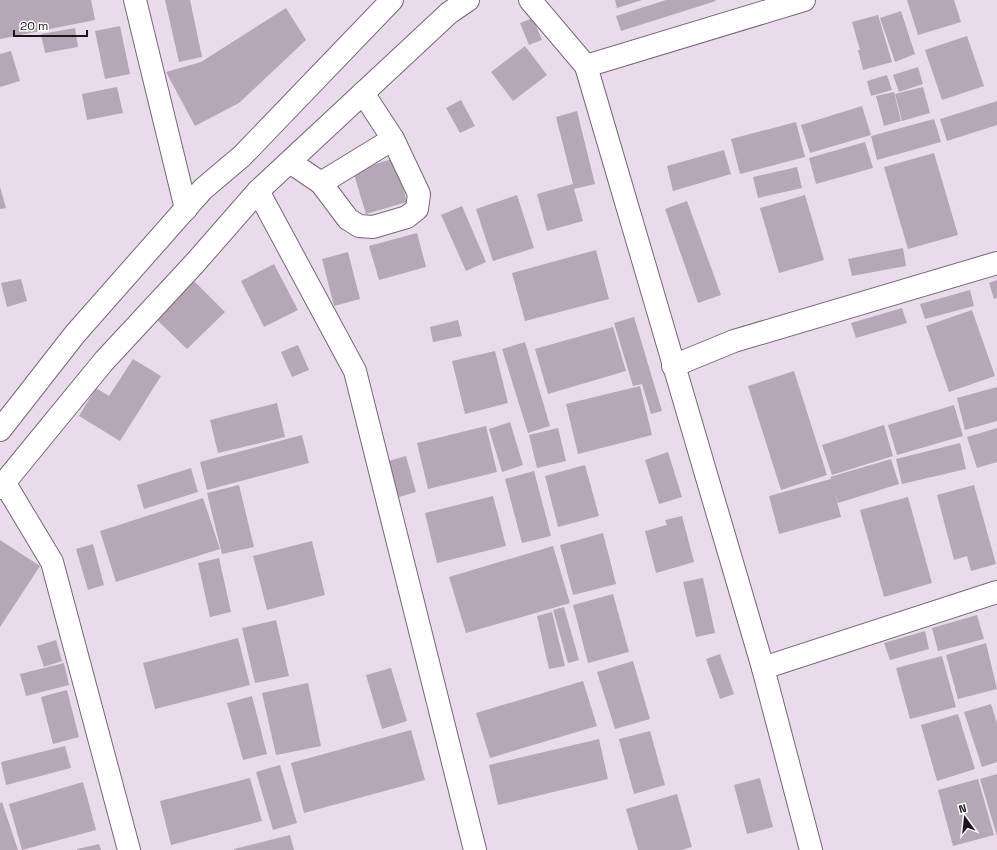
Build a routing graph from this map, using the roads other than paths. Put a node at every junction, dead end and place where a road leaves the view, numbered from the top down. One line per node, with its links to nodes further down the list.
1 (135, 0): 12 (street)
2 (392, 0): 12 (street)
3 (468, 0): 7 (street)
4 (530, 0): 6 (street)
5 (804, 0): 6 (street)
6 (586, 66): 14 (street)
7 (363, 93): 8 (street); 9 (street)
8 (394, 139): 10 (street); 10 (street)
9 (290, 162): 10 (street); 11 (street)
10 (321, 183)
11 (258, 191): 16 (street); 20 (street)
12 (186, 209): 15 (street)
13 (997, 263): 14 (street)
14 (673, 366): 18 (street)
15 (0, 430)
16 (2, 485): 19 (street)
17 (997, 592): 18 (street)
18 (763, 668): 21 (street)
19 (129, 850)
20 (475, 850)
21 (811, 850)

